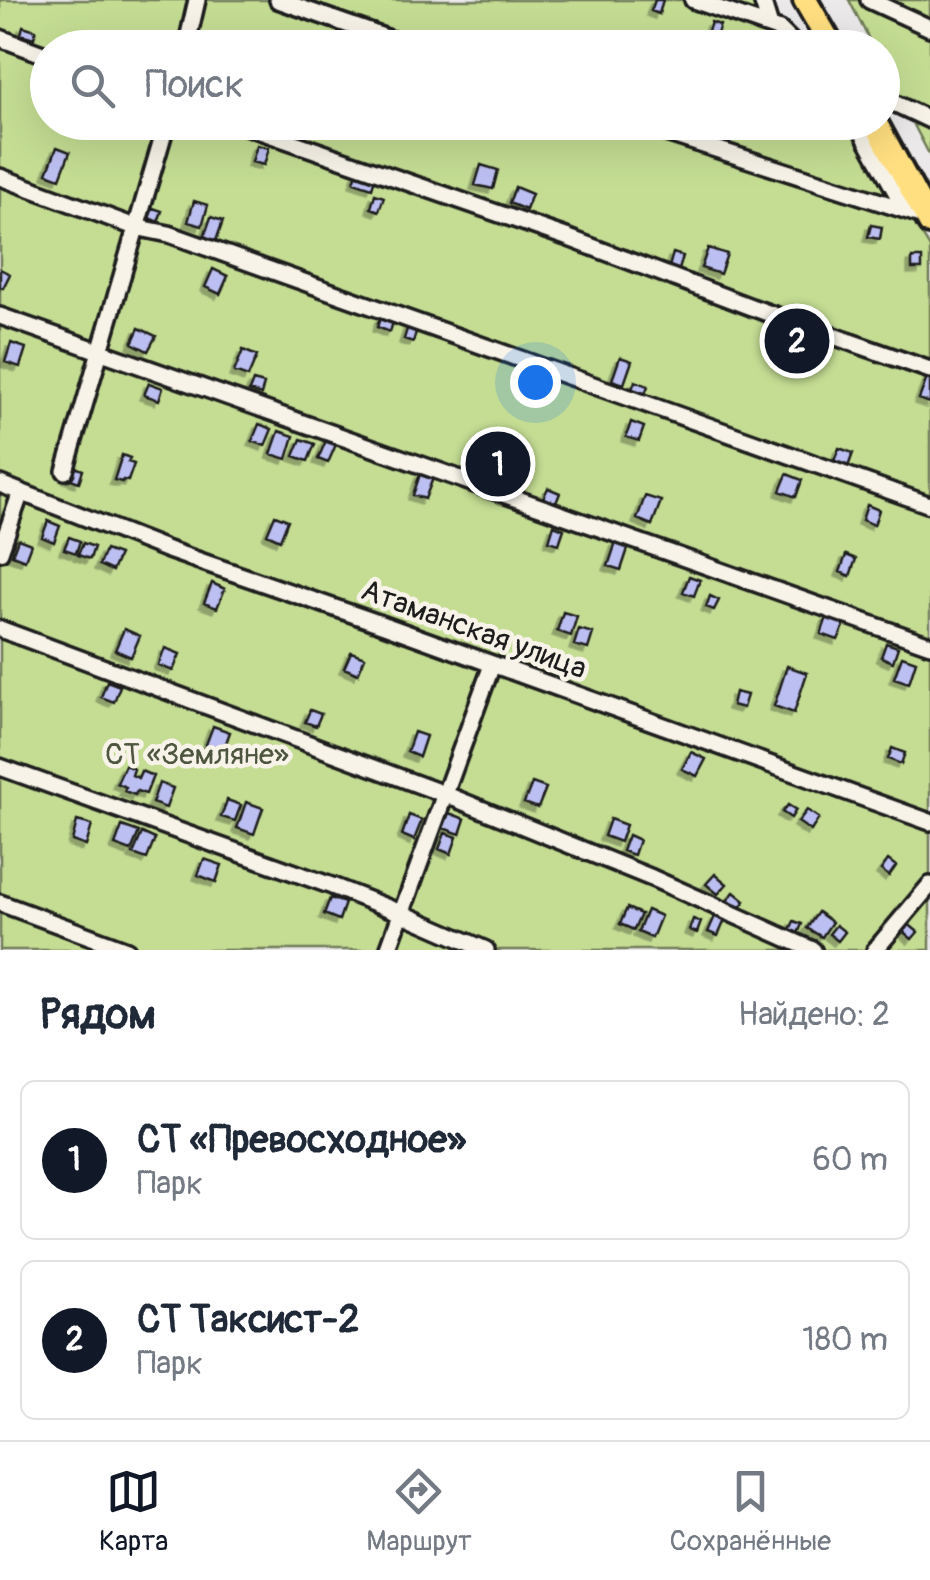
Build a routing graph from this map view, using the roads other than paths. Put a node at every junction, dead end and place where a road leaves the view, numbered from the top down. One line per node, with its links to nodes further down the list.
1 (197, 0): 9 (street)
2 (278, 0): 10 (street)
3 (693, 0): 7 (street)
4 (762, 0): 7 (street)
5 (805, 0): 12 (highway)
6 (869, 0): 8 (street)
7 (770, 26): 11 (street)
8 (930, 28)
9 (190, 30)
10 (363, 30)
11 (780, 30)
12 (822, 30)
13 (0, 38): 14 (street)
14 (30, 49)
15 (900, 106): 16 (street)
16 (930, 120)
17 (162, 140): 24 (street)
18 (286, 140): 27 (street)
19 (687, 140): 23 (street)
20 (869, 140): 23 (street)
21 (885, 140): 23 (highway)
22 (0, 177): 24 (street)
23 (921, 217)
24 (135, 227): 26 (street); 31 (street)
25 (0, 316): 26 (street)
26 (99, 352): 28 (street); 34 (street)
27 (930, 370)
28 (65, 471)
29 (0, 484): 30 (street, Атаманская улица)
30 (21, 492): 32 (street); 35 (street, Атаманская улица)
31 (930, 506)
32 (0, 552)
33 (0, 629): 37 (street)
34 (930, 644)
35 (492, 664): 37 (street); 38 (street, Атаманская улица)
36 (0, 767): 41 (street)
37 (444, 794): 41 (street); 45 (street)
38 (930, 822)
39 (930, 885): 46 (street)
40 (0, 903): 42 (street)
41 (401, 913): 43 (street); 44 (street)
42 (127, 950)
43 (388, 950)
44 (486, 950)
45 (813, 950)
46 (874, 950)

